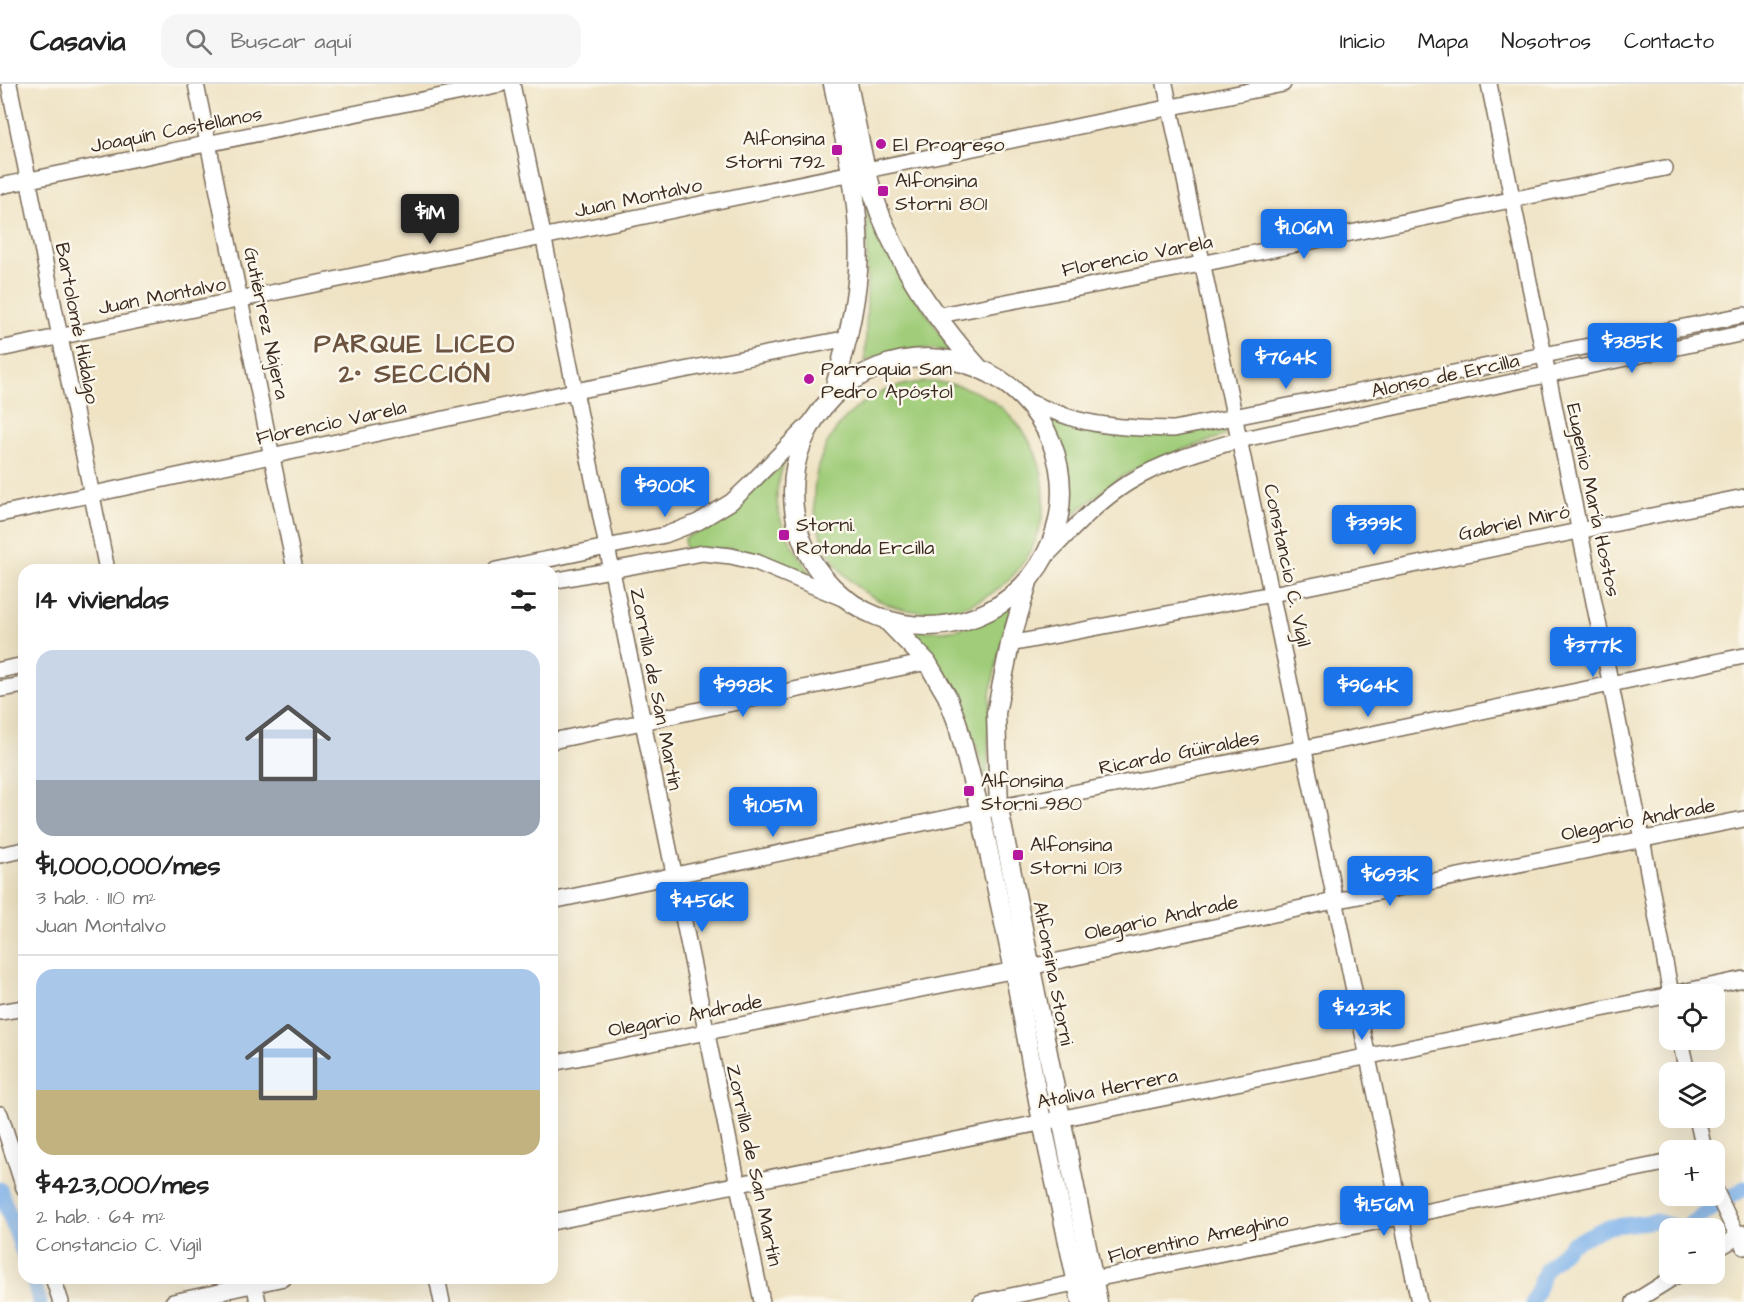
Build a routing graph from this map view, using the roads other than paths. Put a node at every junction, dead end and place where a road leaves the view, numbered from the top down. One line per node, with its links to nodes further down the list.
1 (9, 84): 14 (street, Bartolomé Hidalgo)
2 (196, 84): 11 (street, Gutiérrez Nájera)
3 (501, 84): 11 (street, Joaquín Castellanos)
4 (512, 84): 17 (street, Zorrilla de San Martín)
5 (833, 84): 13 (street)
6 (848, 84): 13 (street)
7 (1165, 84): 10 (street, Constancio C. Vigil)
8 (1283, 84): 10 (street, Juan Montalvo)
9 (1489, 84): 16 (street, Eugenio María Hostos)
10 (1170, 107): 13 (street, Juan Montalvo); 18 (street, Constancio C. Vigil)
11 (208, 144): 14 (street, Joaquín Castellanos); 19 (street, Gutiérrez Nájera)
12 (1665, 168): 16 (street, Florencio Varela)
13 (859, 172): 17 (street, Juan Montalvo); 21 (street); 24 (street)
14 (28, 180): 15 (street, Joaquín Castellanos); 23 (street, Bartolomé Hidalgo)
15 (0, 186)
16 (1512, 201): 18 (street, Florencio Varela); 26 (street, Eugenio María Hostos)
17 (545, 238): 19 (street, Juan Montalvo); 29 (street, Zorrilla de San Martín)
18 (1201, 264): 21 (street, Florencio Varela); 32 (street, Constancio C. Vigil)
19 (241, 301): 23 (street, Juan Montalvo); 35 (street, Gutiérrez Nájera)
20 (1744, 315): 26 (street, Alonso de Ercilla)
21 (935, 316): 27 (street)
22 (1744, 333): 28 (street, Alonso de Ercilla)
23 (60, 337): 25 (street, Juan Montalvo); 36 (street, Bartolomé Hidalgo)
24 (849, 338): 29 (street, Florencio Varela); 30 (street)
25 (0, 349)
26 (1543, 355): 28 (street, Eugenio María Hostos); 32 (street, Alonso de Ercilla)
27 (978, 367): 30 (street); 31 (street)
28 (1547, 375): 34 (street, Alonso de Ercilla); 39 (street, Eugenio María Hostos)
29 (574, 391): 35 (street, Florencio Varela); 40 (street, Zorrilla de San Martín)
30 (833, 394): 33 (street)
31 (1026, 401): 32 (street, Alonso de Ercilla); 41 (street)
32 (1234, 417): 34 (street, Constancio C. Vigil)
33 (812, 421): 40 (street); 49 (street)
34 (1239, 440): 41 (street, Alonso de Ercilla); 48 (street, Constancio C. Vigil)
35 (273, 456): 36 (street, Florencio Varela); 43 (street, Gutiérrez Nájera)
36 (91, 495): 38 (street, Florencio Varela); 42 (street, Bartolomé Hidalgo)
37 (1744, 497): 39 (street, Gabriel Miró)
38 (0, 514)
39 (1580, 530): 48 (street, Gabriel Miró); 56 (street, Eugenio María Hostos)
40 (608, 547): 44 (street); 45 (street, Zorrilla de San Martín)
41 (1046, 557): 47 (street)
42 (106, 564)
43 (294, 564)
44 (525, 564)
45 (612, 570): 46 (street); 49 (street); 59 (street, Zorrilla de San Martín)
46 (558, 580)
47 (1028, 582): 50 (street); 51 (street, Alfonsina Storni)
48 (1272, 594): 51 (street, Gabriel Miró); 61 (street, Constancio C. Vigil)
49 (847, 600): 50 (street)
50 (887, 621): 53 (street, Alfonsina Storni)
51 (1010, 644): 62 (street, Alfonsina Storni)
52 (1744, 656): 56 (street, Ricardo Güiraldes)
53 (927, 662): 59 (street); 63 (street, Alfonsina Storni)
54 (18, 666): 55 (street)
55 (0, 670)
56 (1611, 685): 61 (street, Ricardo Güiraldes); 65 (street, Eugenio María Hostos)
57 (18, 686): 58 (street)
58 (0, 689)
59 (642, 723): 60 (street); 68 (street, Zorrilla de San Martín)
60 (558, 740)
61 (1305, 748): 62 (street, Ricardo Güiraldes); 70 (street, Constancio C. Vigil)
62 (999, 809): 63 (street, Ricardo Güiraldes); 71 (street, Alfonsina Storni)
63 (981, 811): 68 (street, Ricardo Güiraldes); 71 (street, Alfonsina Storni)
64 (1744, 819): 65 (street, Olegario Andrade)
65 (1642, 839): 70 (street, Olegario Andrade); 73 (street, Eugenio María Hostos)
66 (18, 851): 67 (street)
67 (0, 855)
68 (673, 876): 69 (street, Ricardo Güiraldes); 78 (street, Zorrilla de San Martín)
69 (558, 900)
70 (1335, 901): 71 (street, Olegario Andrade); 79 (street, Constancio C. Vigil)
71 (1022, 969): 78 (street, Olegario Andrade); 82 (street, Alfonsina Storni); 83 (street, Alfonsina Storni)
72 (1744, 979): 74 (street, Ataliva Herrera)
73 (1669, 984)
74 (1721, 984)
75 (1659, 997): 79 (street, Ataliva Herrera)
76 (18, 1009): 77 (street)
77 (0, 1012)
78 (707, 1032): 80 (street, Olegario Andrade); 86 (street, Zorrilla de San Martín)
79 (1368, 1057): 82 (street, Ataliva Herrera); 88 (street, Constancio C. Vigil)
80 (558, 1062)
81 (0, 1114): 84 (street)
82 (1061, 1118): 83 (street, Ataliva Herrera); 92 (street, Alfonsina Storni)
83 (1042, 1122): 86 (street, Ataliva Herrera); 92 (street, Alfonsina Storni)
84 (18, 1164)
85 (1659, 1164): 88 (street, Florentino Ameghino)
86 (737, 1185): 89 (street, Ataliva Herrera); 102 (street, Zorrilla de San Martín)
87 (1723, 1206): 90 (street)
88 (1400, 1217): 92 (street, Florentino Ameghino); 106 (street, Constancio C. Vigil)
89 (558, 1221)
90 (1742, 1239): 91 (street)
91 (1725, 1246)
92 (1085, 1282): 103 (street, Florentino Ameghino); 104 (street, Alfonsina Storni); 105 (street, Alfonsina Storni)
93 (55, 1284): 98 (street)
94 (242, 1284): 99 (street)
95 (254, 1284): 100 (street)
96 (438, 1284): 101 (street)
97 (1663, 1284): 107 (street)
98 (61, 1302)
99 (173, 1302)
100 (258, 1302)
101 (442, 1302)
102 (762, 1302)
103 (981, 1302)
104 (1081, 1302)
105 (1098, 1302)
106 (1419, 1302)
107 (1634, 1302)

